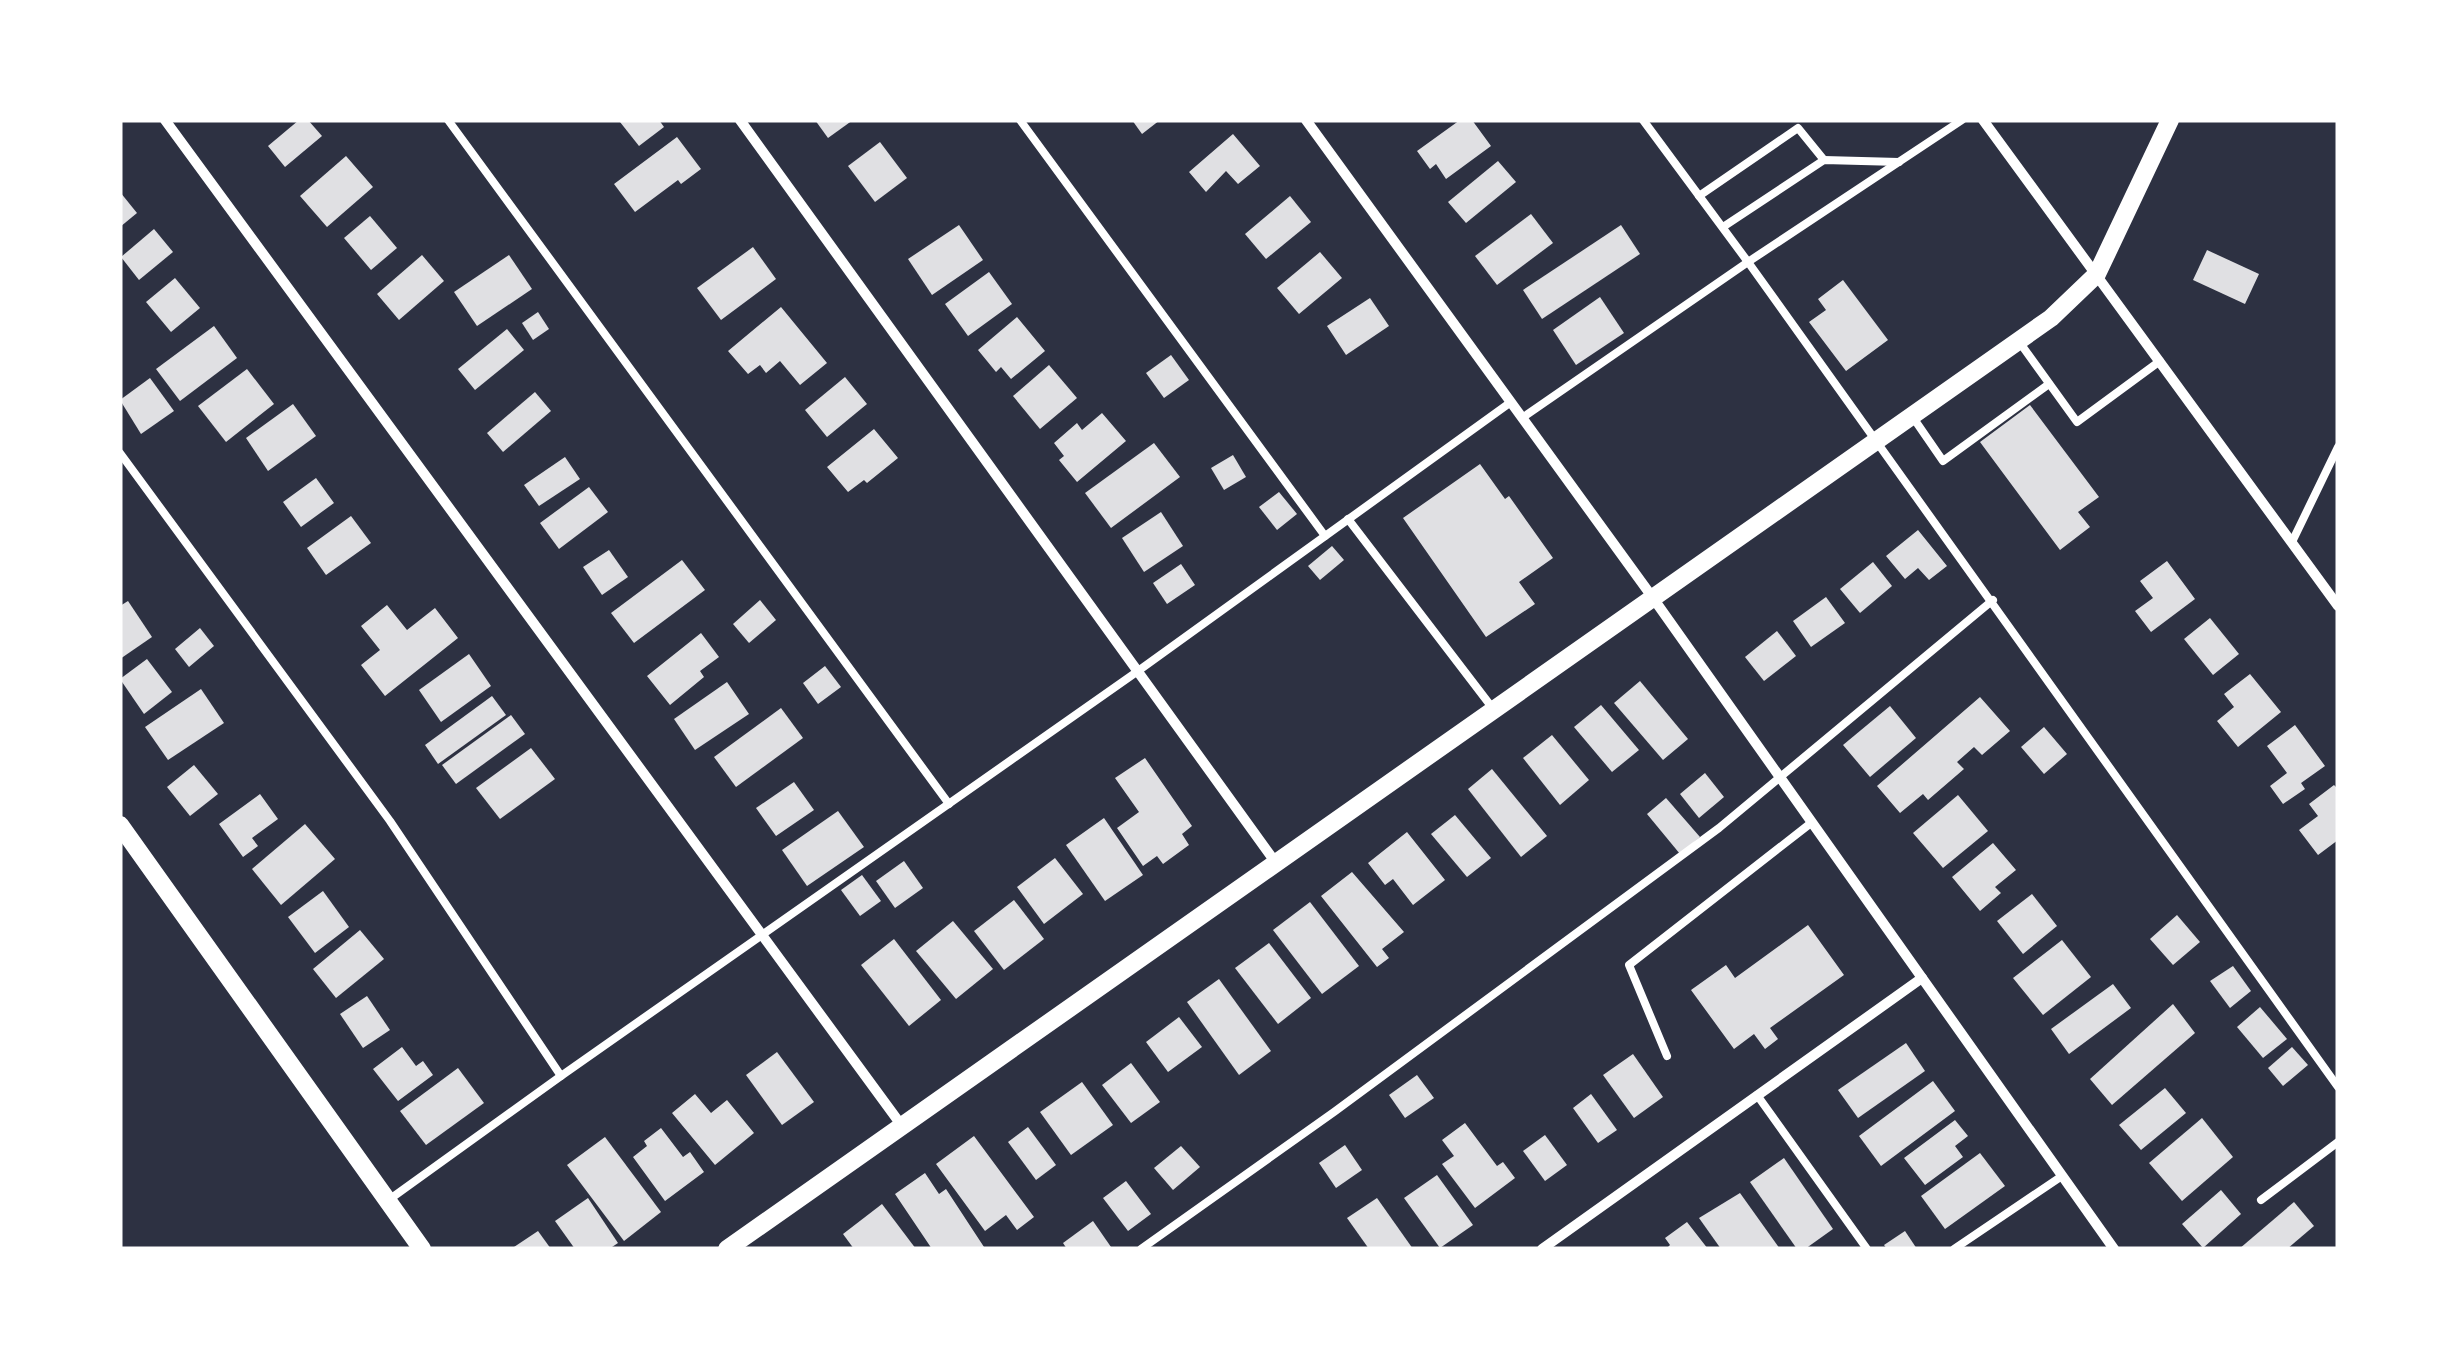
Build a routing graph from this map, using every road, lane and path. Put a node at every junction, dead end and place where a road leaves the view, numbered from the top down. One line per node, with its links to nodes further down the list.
1 (165, 120): 38 (street)
2 (448, 120): 34 (lane)
3 (740, 120): 31 (street)
4 (1020, 120): 26 (lane)
5 (1306, 120): 19 (street)
6 (1643, 120): 12 (lane)
7 (1962, 120): 11 (lane)
8 (1984, 120): 15 (street)
9 (2170, 120): 15 (street)
10 (1824, 160): 11 (lane); 12 (lane); 13 (lane)
11 (1899, 162): 14 (lane)
12 (1699, 196): 13 (lane)
13 (1723, 227): 14 (lane)
14 (1748, 262): 21 (lane); 22 (lane)
15 (2097, 274): 16 (street); 17 (street)
16 (2018, 340): 18 (lane); 20 (street)
17 (2160, 361): 18 (lane); 27 (street)
18 (2050, 384): 20 (lane)
19 (1511, 402): 21 (street); 25 (lane)
20 (1910, 415): 22 (street)
21 (1522, 418): 28 (street)
22 (1876, 438): 28 (street); 29 (lane)
23 (2338, 447): 27 (lane)
24 (120, 453): 41 (lane)
25 (1348, 519): 26 (lane); 32 (lane)
26 (1325, 536): 31 (lane)
27 (2292, 542): 30 (street)
28 (1653, 598): 32 (street); 33 (street)
29 (1993, 600): 33 (lane); 42 (lane)
30 (2338, 606)
31 (1138, 671): 34 (lane); 37 (street)
32 (1494, 710): 37 (street)
33 (1780, 779): 35 (street); 51 (lane)
34 (949, 804): 38 (lane)
35 (1811, 823): 39 (street); 40 (lane)
36 (120, 825): 47 (street)
37 (1276, 863): 44 (street)
38 (762, 936): 41 (lane); 44 (street)
39 (1922, 978): 43 (street); 46 (street)
40 (1666, 1056)
41 (560, 1076): 47 (lane)
42 (2338, 1087)
43 (1757, 1094): 52 (street); 53 (lane)
44 (902, 1126): 50 (street)
45 (2338, 1142): 48 (lane)
46 (2062, 1176): 54 (lane); 55 (street)
47 (389, 1199): 49 (street)
48 (2261, 1200)
49 (422, 1249)
50 (728, 1249)
51 (1141, 1249)
52 (1542, 1249)
53 (1867, 1249)
54 (1954, 1249)
55 (2114, 1249)

